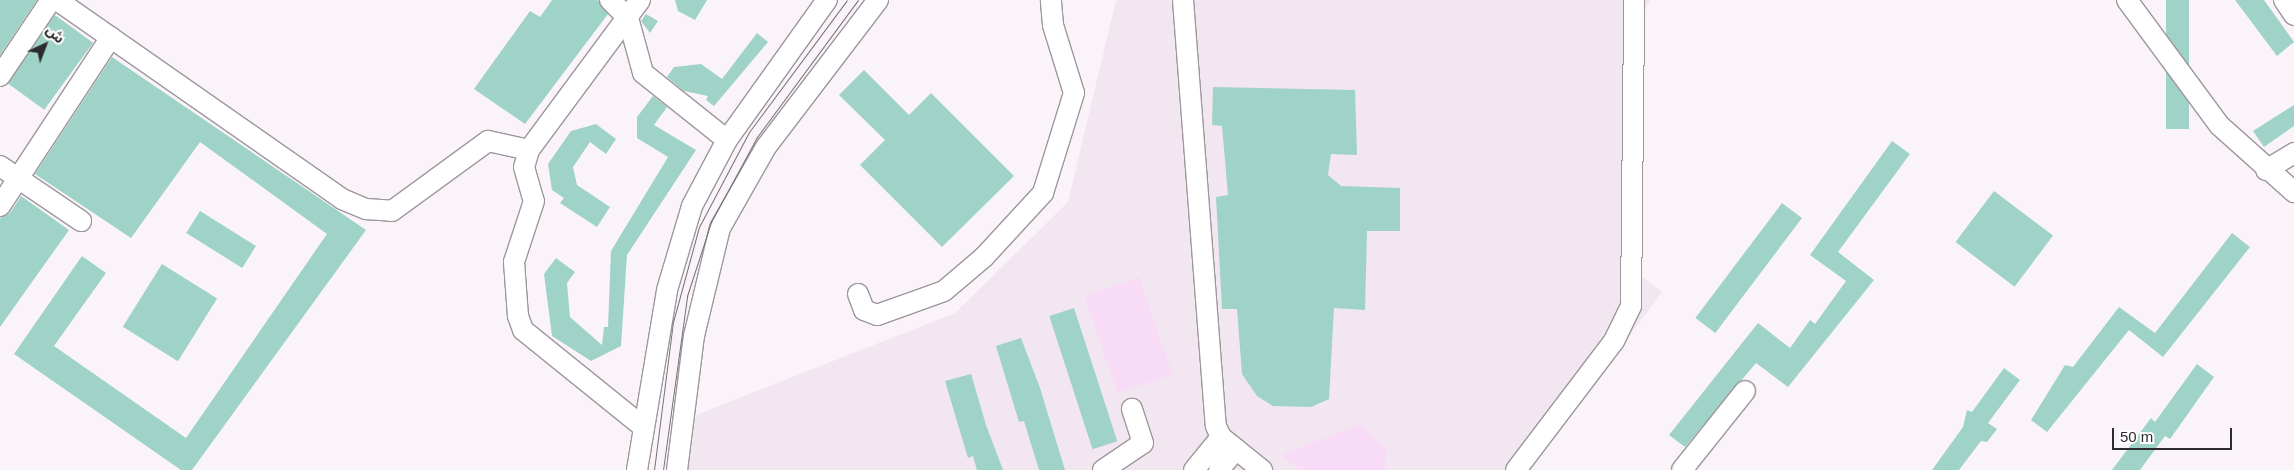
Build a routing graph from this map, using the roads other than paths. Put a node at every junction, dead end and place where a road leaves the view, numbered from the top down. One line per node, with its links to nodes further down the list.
1 (51, 0): 15 (street)
2 (57, 0): 14 (street)
3 (610, 0): 13 (street)
4 (640, 0): 13 (street)
5 (826, 0): 16 (street)
6 (878, 0): 31 (street)
7 (1051, 0): 25 (street)
8 (1184, 0): 29 (street)
9 (1634, 0): 36 (street)
10 (2127, 0): 20 (street)
11 (2284, 0): 12 (street)
12 (2294, 15)
13 (628, 18): 16 (street); 17 (street)
14 (111, 37): 17 (street); 21 (street)
15 (0, 76)
16 (727, 140): 28 (street)
17 (529, 150): 28 (street)
18 (2294, 153): 20 (street)
19 (0, 166): 21 (street)
20 (2266, 170): 22 (street)
21 (18, 179): 23 (street); 24 (street)
22 (2294, 192)
23 (0, 206)
24 (81, 221)
25 (858, 294)
26 (1745, 391): 37 (street)
27 (1132, 409): 32 (street)
28 (643, 427): 30 (street)
29 (1228, 443): 33 (street); 34 (street); 35 (street)
30 (637, 470)
31 (677, 470)
32 (1103, 470)
33 (1194, 470)
34 (1219, 470)
35 (1262, 470)
36 (1516, 470)
37 (1682, 470)

